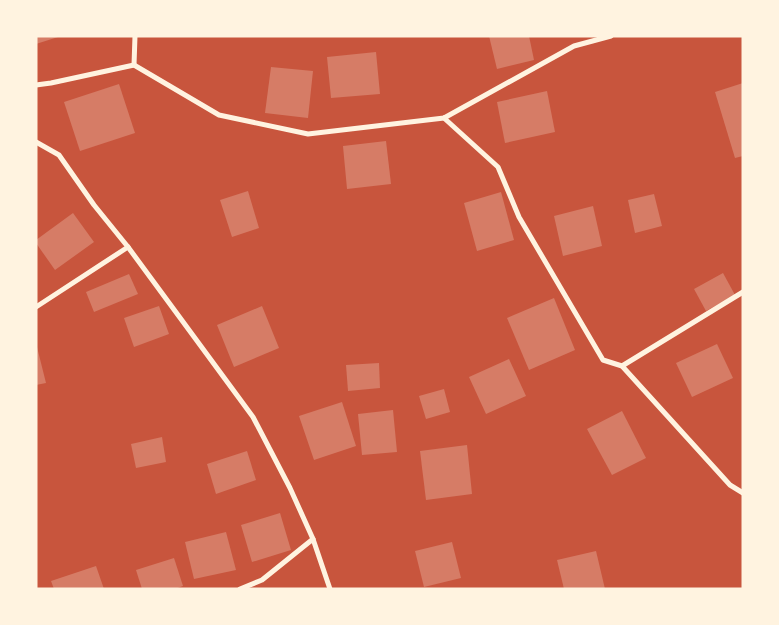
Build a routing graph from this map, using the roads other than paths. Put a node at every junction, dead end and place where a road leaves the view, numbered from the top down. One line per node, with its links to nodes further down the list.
1 (134, 36): 3 (street)
2 (611, 36): 5 (street)
3 (134, 65): 4 (street); 5 (street)
4 (36, 85)
5 (444, 118): 10 (street)
6 (36, 142): 7 (street)
7 (128, 247): 9 (street); 12 (street)
8 (743, 292): 10 (street)
9 (36, 307)
10 (622, 366): 11 (street)
11 (743, 493)
12 (313, 538): 13 (street); 14 (street)
13 (240, 589)
14 (330, 589)

